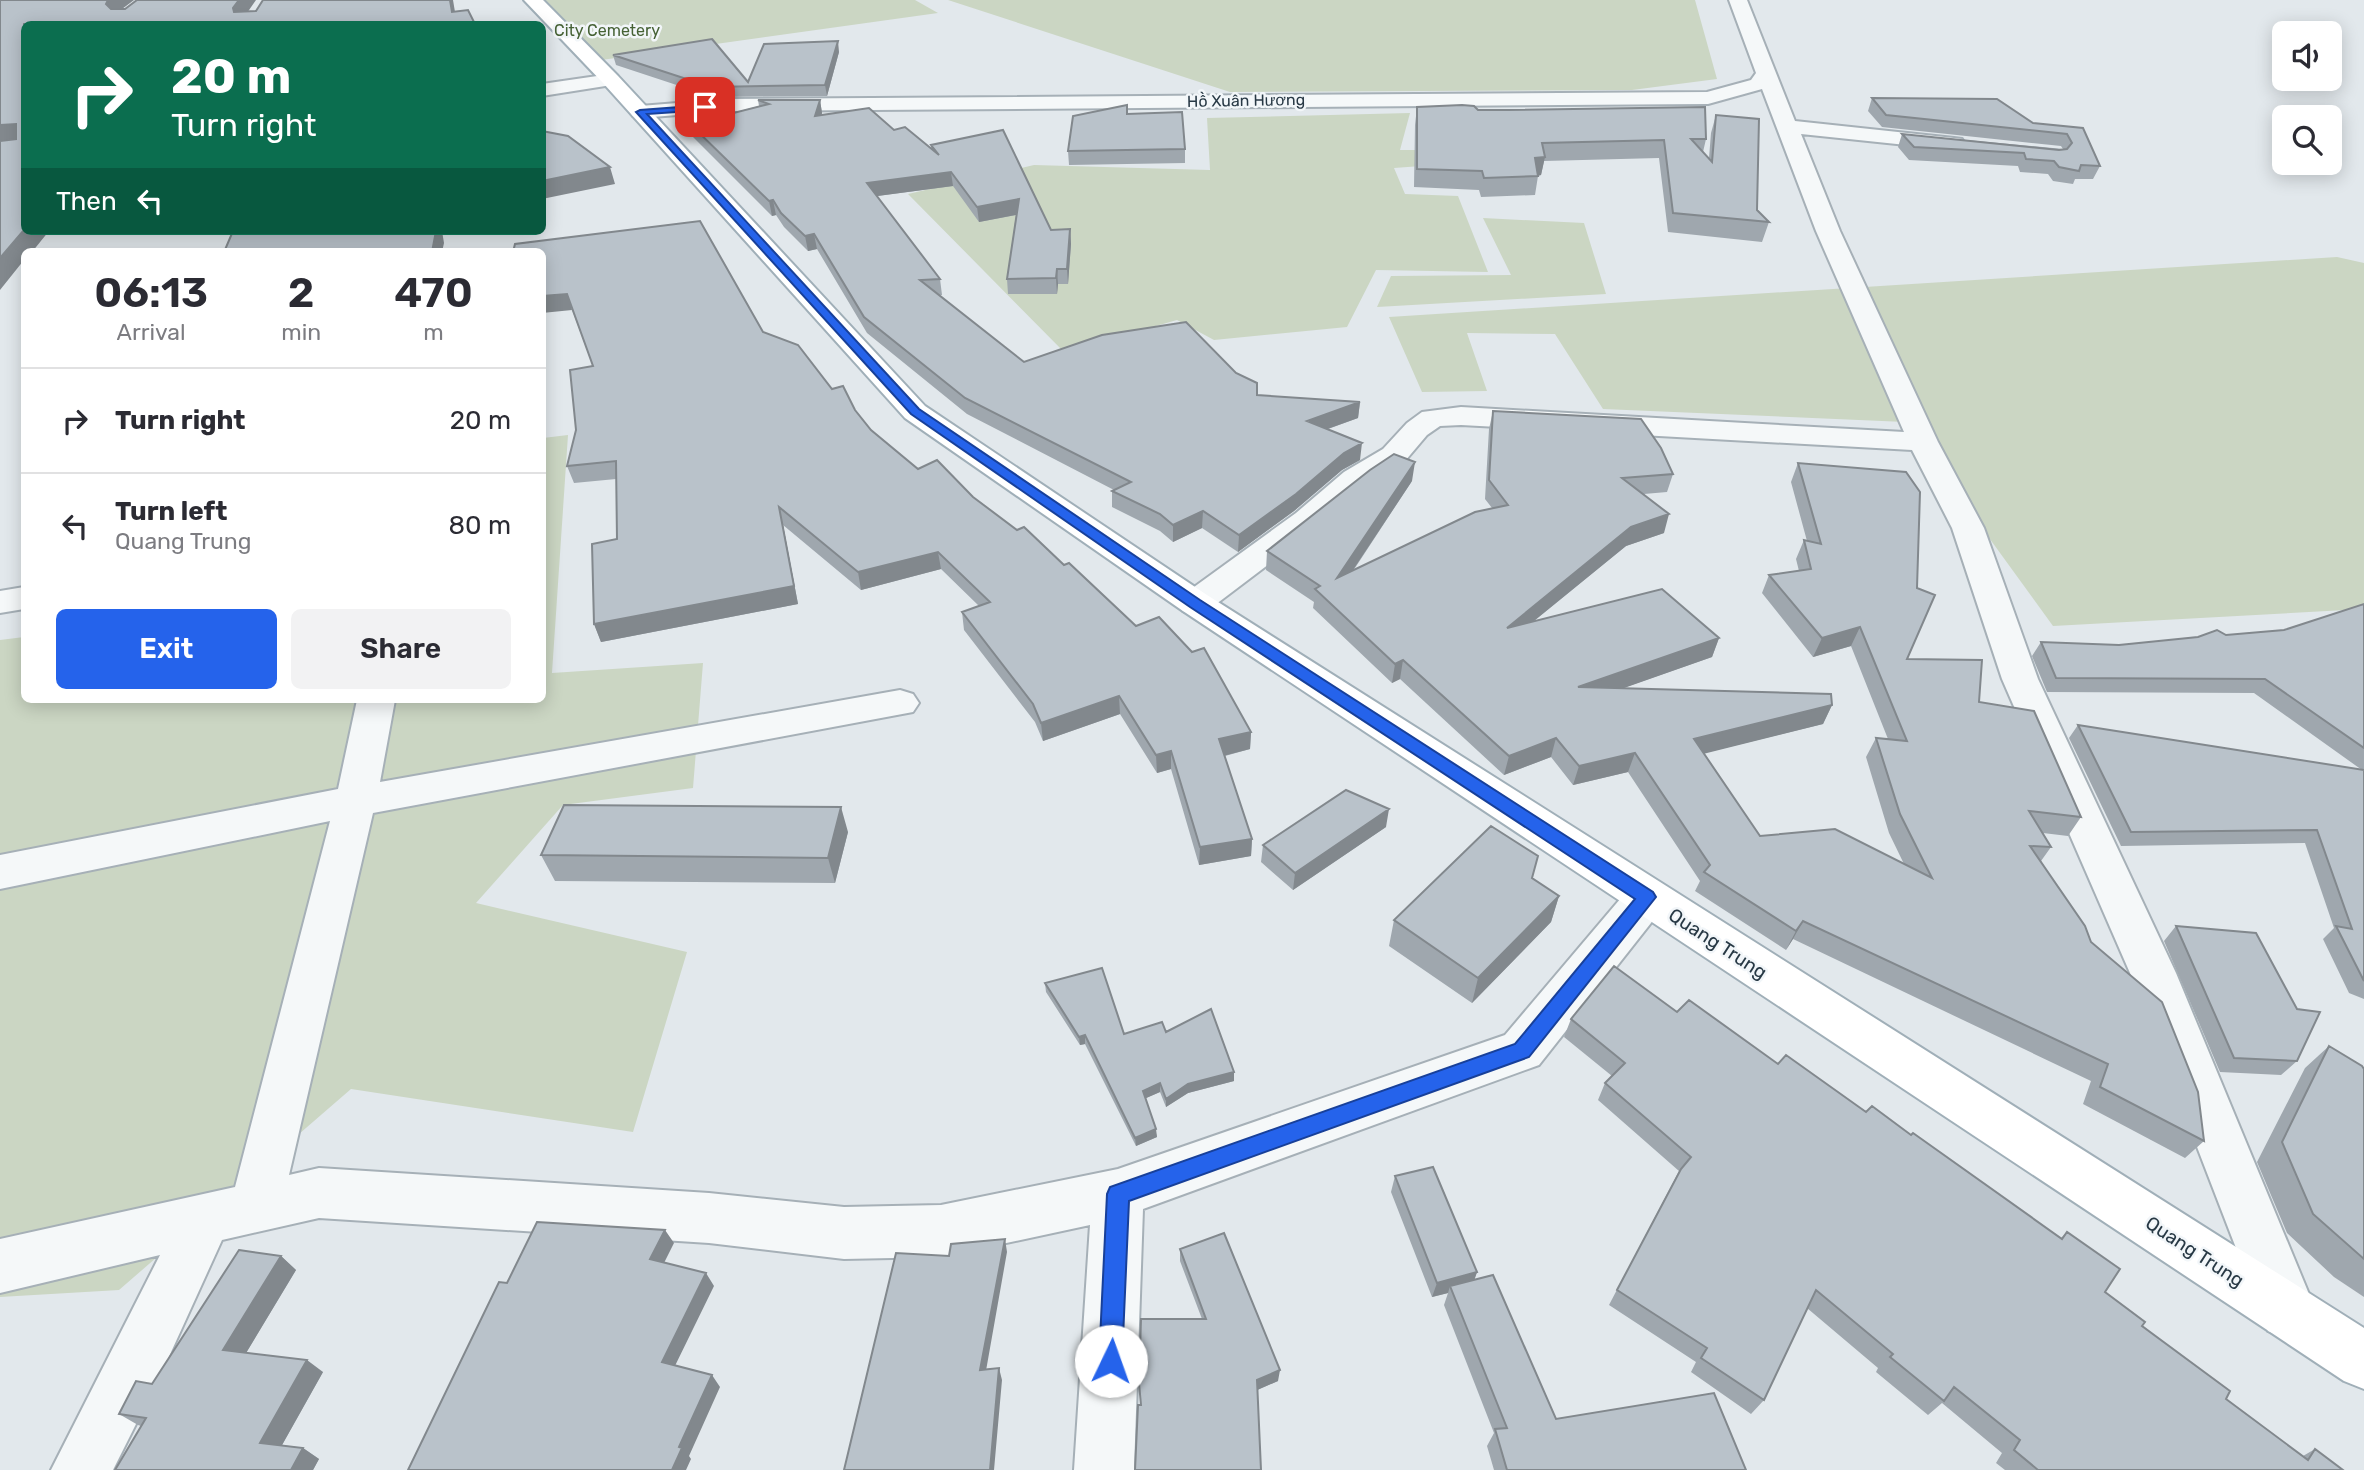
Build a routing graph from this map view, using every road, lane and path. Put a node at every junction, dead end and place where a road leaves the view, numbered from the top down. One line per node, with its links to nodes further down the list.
1 (533, 0): 4 (main road, Quang Trung)
2 (1738, 0): 3 (street)
3 (1766, 73): 6 (street, Hồ Xuân Hương); 7 (street)
4 (611, 80): 5 (street); 6 (main road, Quang Trung)
5 (546, 89)
6 (640, 112): 12 (main road, Quang Trung)
7 (1789, 127): 8 (street); 9 (street)
8 (1969, 146)
9 (1923, 442): 12 (street); 21 (street)
10 (21, 598): 11 (street)
11 (0, 602)
12 (1195, 603): 17 (main road, Quang Trung)
13 (375, 703): 15 (street)
14 (900, 704): 15 (street)
15 (356, 801): 16 (street); 19 (street)
16 (0, 872)
17 (1647, 897): 18 (street); 21 (main road, Quang Trung)
18 (1118, 1194): 19 (street); 24 (street)
19 (230, 1215): 20 (street); 23 (street)
20 (0, 1266)
21 (2288, 1311): 22 (main road, Quang Trung)
22 (2364, 1361)
23 (81, 1470)
24 (1104, 1470)

